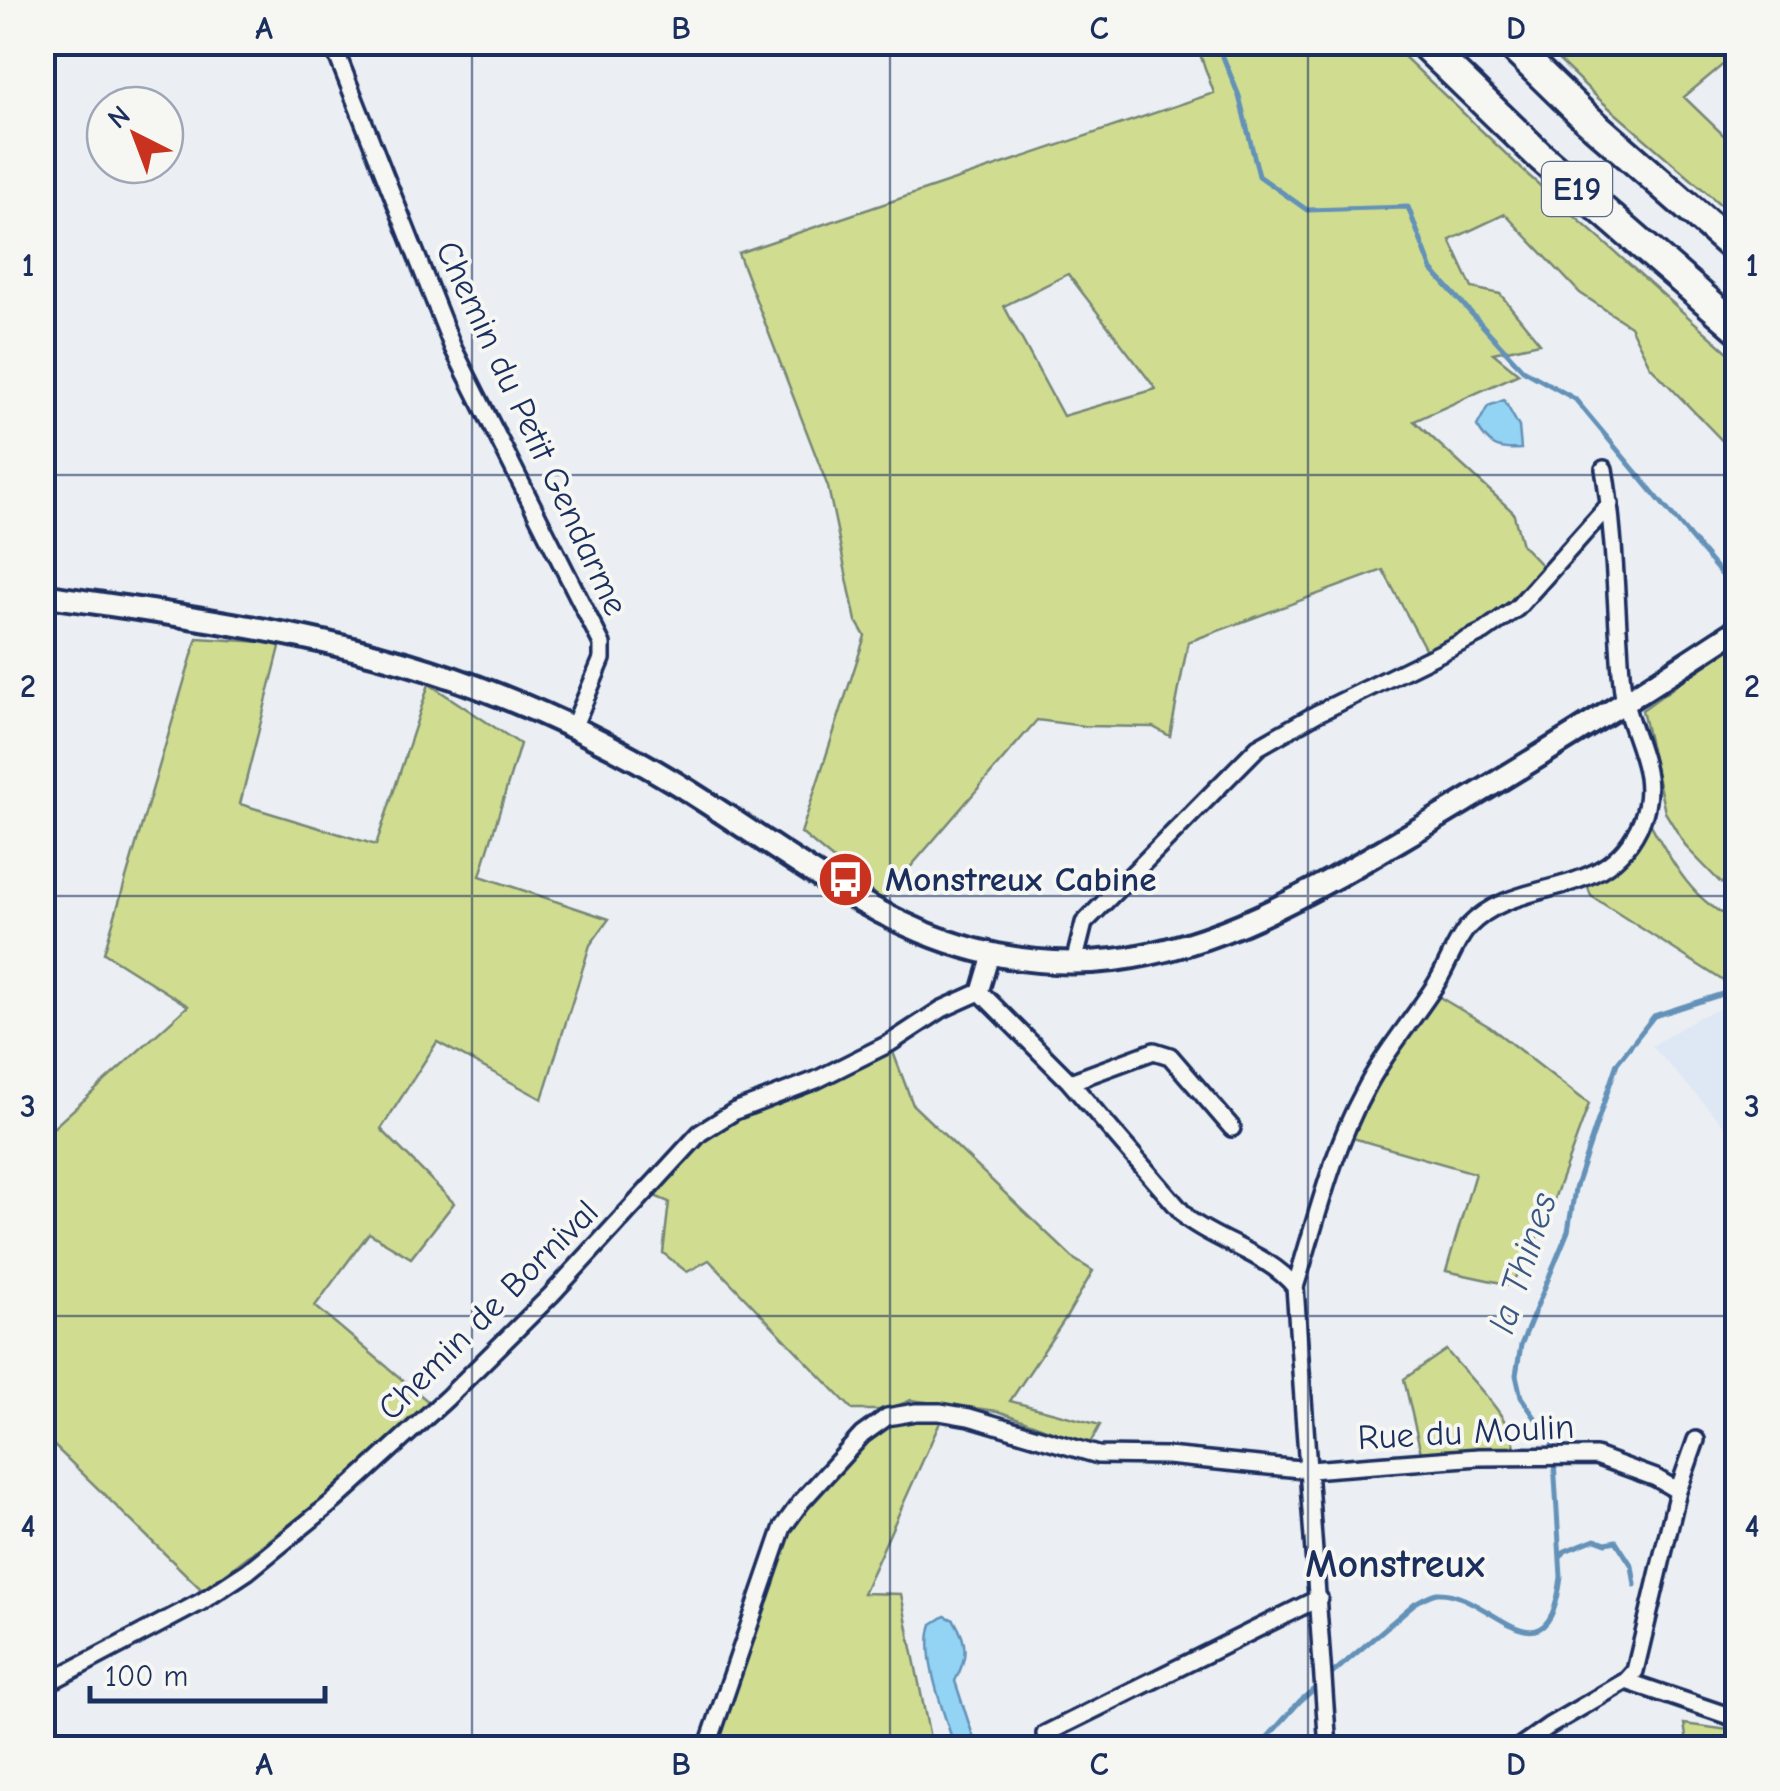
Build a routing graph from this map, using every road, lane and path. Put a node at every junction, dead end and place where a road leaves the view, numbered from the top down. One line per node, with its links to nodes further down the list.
1 (332, 42): 11 (street, Chemin du Petit Gendarme)
2 (1422, 42): 5 (highway, E19)
3 (1508, 42): 4 (highway, E19)
4 (1738, 251)
5 (1738, 328)
6 (1604, 469): 7 (street)
7 (1610, 504): 10 (street); 13 (street)
8 (42, 595): 11 (main road)
9 (1738, 628): 10 (main road)
10 (1625, 702): 13 (main road); 17 (street)
11 (573, 728): 12 (main road)
12 (991, 956): 13 (main road); 14 (street)
13 (1074, 963)
14 (980, 992): 15 (street); 23 (street, Chemin de Bornival)
15 (1070, 1082): 16 (street); 17 (street)
16 (1232, 1128)
17 (1296, 1287): 19 (street)
18 (1696, 1440): 20 (street)
19 (1310, 1470): 20 (street, Rue du Moulin); 21 (street); 25 (street, Rue du Moulin)
20 (1678, 1491): 22 (street)
21 (1319, 1598): 26 (street); 27 (street)
22 (1626, 1681): 24 (street); 28 (street)
23 (42, 1686)
24 (1738, 1719)
25 (706, 1748)
26 (1052, 1748)
27 (1328, 1748)
28 (1518, 1748)

